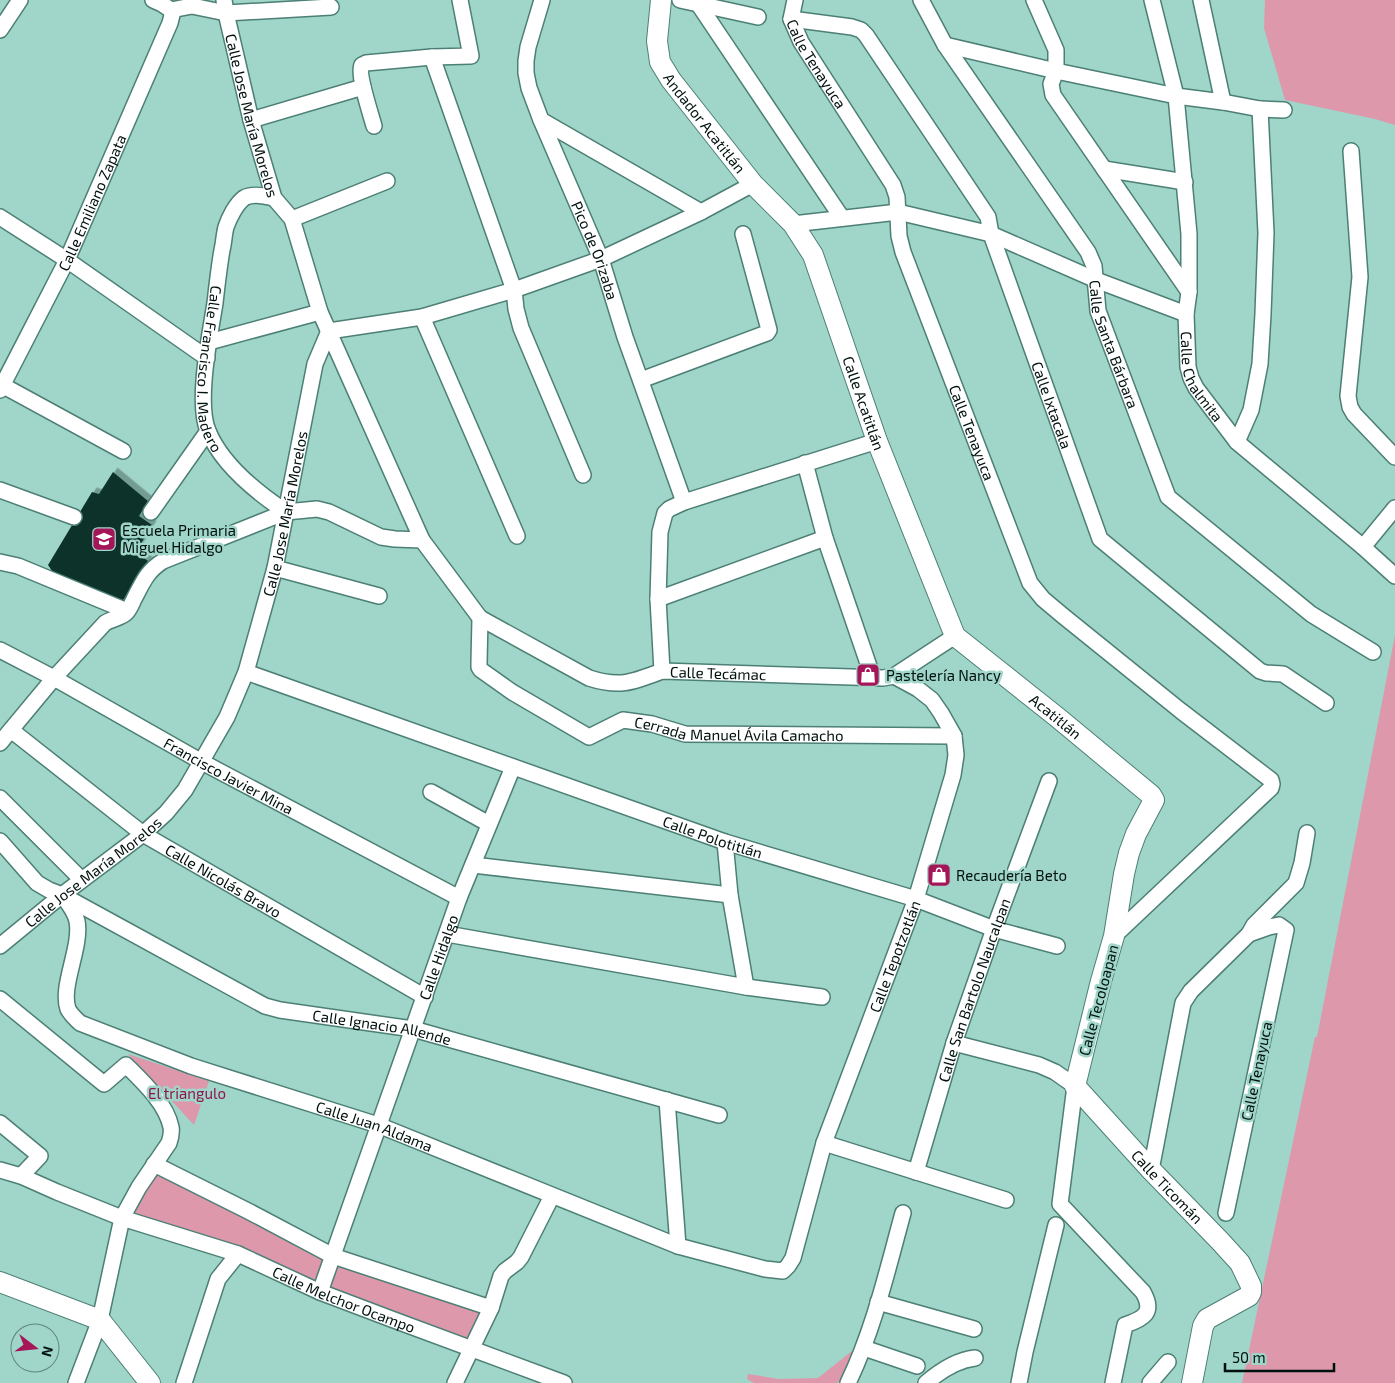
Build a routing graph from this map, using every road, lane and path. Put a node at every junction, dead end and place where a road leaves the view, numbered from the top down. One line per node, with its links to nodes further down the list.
1 (20, 0): 18 (street)
2 (153, 0): 15 (street)
3 (460, 0): 20 (street)
4 (542, 0): 28 (street, Pico de Orizaba)
5 (661, 0): 34 (street, Andador Acatitlán)
6 (680, 0): 12 (street)
7 (795, 0): 17 (street, Calle Tenayuca)
8 (921, 0): 19 (street, Calle Santa Bárbara)
9 (1034, 0): 21 (street)
10 (1152, 0): 23 (street, Calle Chalmita)
11 (1201, 0): 24 (street)
12 (699, 5): 16 (street); 39 (street)
13 (225, 7): 14 (street); 15 (street); 27 (street, Calle Jose María Morelos)
14 (331, 7)
15 (171, 10): 45 (street, Calle Emiliano Zapata)
16 (758, 17)
17 (791, 19): 37 (street, Calle Tenayuca); 43 (street, Calle Ixtacala)
18 (0, 30)
19 (945, 45): 21 (street); 46 (street, Calle Santa Bárbara)
20 (432, 57): 22 (street); 47 (street)
21 (1056, 71): 23 (street); 31 (street)
22 (363, 87): 27 (street); 29 (street)
23 (1176, 96): 24 (street); 33 (street, Calle Chalmita)
24 (1223, 102): 25 (street)
25 (1260, 109): 26 (street); 59 (street)
26 (1284, 110)
27 (250, 120): 35 (street, Calle Jose María Morelos)
28 (541, 120): 36 (street); 44 (street, Pico de Orizaba)
29 (374, 126)
30 (1351, 151): 61 (street)
31 (1104, 168): 33 (street); 48 (street)
32 (387, 181): 40 (street)
33 (1185, 182): 48 (street, Calle Chalmita)
34 (753, 184): 36 (street); 41 (street, Calle Acatitlán)
35 (274, 198): 40 (street, Calle Jose María Morelos); 53 (street, Calle Francisco I. Madero)
36 (701, 212): 44 (street)
37 (898, 212): 39 (street); 43 (street); 113 (street, Calle Tenayuca)
38 (0, 217): 45 (street)
39 (842, 218): 41 (street)
40 (292, 219): 49 (street, Calle Jose María Morelos)
41 (793, 224): 58 (street, Calle Acatitlán)
42 (743, 234): 55 (street)
43 (991, 234): 46 (street); 89 (street, Calle Ixtacala)
44 (601, 259): 47 (street); 55 (street, Pico de Orizaba)
45 (68, 260): 54 (street); 56 (street, Calle Emiliano Zapata)
46 (1096, 280): 50 (street); 83 (street, Calle Santa Bárbara)
47 (514, 290): 51 (street); 63 (street)
48 (1189, 292): 50 (street, Calle Chalmita)
49 (320, 312): 52 (street, Calle Jose María Morelos); 53 (street)
50 (1186, 314): 59 (street, Calle Chalmita)
51 (422, 317): 52 (street); 70 (street)
52 (329, 331): 68 (street, Calle Jose María Morelos); 72 (street)
53 (209, 342): 54 (street, Calle Francisco I. Madero)
54 (207, 358): 57 (street, Calle Francisco I. Madero)
55 (641, 380): 65 (street, Pico de Orizaba)
56 (1, 388): 60 (street)
57 (208, 432): 67 (street); 68 (street, Calle Francisco I. Madero)
58 (877, 441): 62 (street, Calle Tecámac); 81 (street, Calle Acatitlán)
59 (1237, 442): 73 (street, Calle Chalmita)
60 (123, 452)
61 (1395, 457)
62 (805, 463): 65 (street, Calle Tecámac); 71 (street)
63 (582, 475)
64 (0, 490): 69 (street)
65 (684, 502): 78 (street, Calle Tecámac)
66 (1395, 508): 73 (street)
67 (152, 512)
68 (286, 512): 72 (street); 75 (street, Calle Jose María Morelos); 79 (street)
69 (74, 517)
70 (517, 536)
71 (825, 538): 78 (street); 88 (street)
72 (422, 540): 80 (street)
73 (1363, 547): 76 (street, Calle Chalmita)
74 (0, 562): 79 (street)
75 (275, 568): 77 (street); 85 (street, Calle Jose María Morelos)
76 (1395, 576)
77 (378, 596)
78 (658, 599): 84 (street, Calle Tecámac)
79 (127, 612): 87 (street)
80 (480, 618): 84 (street); 91 (street, Cerrada Manuel Ávila Camacho)
81 (955, 636): 86 (street); 98 (street, Acatitlán)
82 (0, 650): 87 (street, Francisco Javier Mina)
83 (1372, 652)
84 (662, 671): 88 (street, Calle Tecámac)
85 (246, 672): 93 (street, Calle Jose María Morelos); 94 (street, Calle Polotitlán)
86 (894, 676): 88 (street, Calle Tecámac); 91 (street, Calle Tepotzotlán)
87 (54, 678): 90 (street); 93 (street, Francisco Javier Mina)
88 (873, 678)
89 (1326, 703)
90 (11, 730): 92 (street); 101 (street, Calle Nicolás Bravo)
91 (954, 736): 109 (street, Calle Tepotzotlán)
92 (0, 743)
93 (202, 762): 101 (street, Calle Jose María Morelos); 108 (street, Francisco Javier Mina)
94 (513, 768): 99 (street, Calle Hidalgo); 103 (street, Calle Polotitlán)
95 (1049, 781): 110 (street, Calle San Bartolo Naucalpan)
96 (431, 792): 99 (street)
97 (0, 798): 105 (street)
98 (1154, 800): 113 (street, Calle Tecoloapan)
99 (489, 824): 104 (street, Calle Hidalgo)
100 (1307, 833): 112 (street)
101 (143, 834): 105 (street, Calle Jose María Morelos); 117 (street, Calle Nicolás Bravo)
102 (0, 841): 106 (street, Calle Ignacio Allende)
103 (725, 842): 107 (street); 109 (street, Calle Polotitlán)
104 (473, 865): 107 (street); 108 (street, Calle Hidalgo)
105 (82, 880): 106 (street, Calle Jose María Morelos)
106 (62, 895): 114 (street, Calle Jose María Morelos); 120 (street, Calle Ignacio Allende); 126 (street, Calle Juan Aldama)
107 (730, 895): 116 (street)
108 (459, 898): 111 (street, Calle Hidalgo)
109 (916, 899): 110 (street, Calle Polotitlán); 127 (street, Calle Tepotzotlán)
110 (994, 929): 115 (street, Calle Polotitlán); 121 (street, Calle San Bartolo Naucalpan)
111 (447, 934): 116 (street); 117 (street, Calle Hidalgo)
112 (1249, 934): 129 (street); 136 (street, Calle Tenayuca)
113 (1114, 936): 122 (street, Calle Tecoloapan)
114 (0, 946)
115 (1057, 946)
116 (746, 987): 118 (street)
117 (425, 997): 120 (street, Calle Hidalgo)
118 (822, 997)
119 (0, 999): 128 (street)
120 (413, 1029): 123 (street, Calle Ignacio Allende); 126 (street, Calle Hidalgo)
121 (954, 1043): 122 (street); 130 (street, Calle San Bartolo Naucalpan)
122 (1075, 1086): 129 (street, Calle Ticomán); 162 (street, Calle Tecoloapan)
123 (667, 1100): 124 (street, Calle Ignacio Allende); 139 (street)
124 (719, 1115)
125 (0, 1124): 132 (street)
126 (378, 1126): 133 (street, Calle Juan Aldama); 141 (street, Calle Hidalgo)
127 (824, 1143): 130 (street); 142 (street, Calle Tepotzotlán)
128 (154, 1164): 137 (street); 141 (street)
129 (1151, 1170): 164 (street, Calle Ticomán)
130 (916, 1172): 134 (street)
131 (2, 1176): 132 (street, Calle Melchor Ocampo)
132 (21, 1176): 137 (street, Calle Melchor Ocampo)
133 (552, 1196): 139 (street, Calle Juan Aldama); 146 (street)
134 (1006, 1200)
135 (903, 1213): 145 (street)
136 (1226, 1213)
137 (122, 1218): 140 (street, Calle Melchor Ocampo); 147 (street)
138 (1056, 1225): 161 (street)
139 (678, 1246): 142 (street, Calle Juan Aldama)
140 (238, 1254): 144 (street, Calle Melchor Ocampo); 156 (street)
141 (333, 1256): 144 (street, Calle Hidalgo); 146 (street)
142 (793, 1258)
143 (0, 1282): 147 (street)
144 (320, 1292): 150 (street, Calle Melchor Ocampo)
145 (878, 1302): 148 (street); 149 (street)
146 (490, 1308): 150 (street)
147 (100, 1320): 154 (street); 155 (street)
148 (974, 1329)
149 (864, 1348): 153 (street); 159 (street)
150 (471, 1349): 157 (street); 158 (street, Calle Melchor Ocampo)
151 (976, 1358): 160 (street)
152 (1168, 1362): 163 (street)
153 (917, 1366)
154 (76, 1383)
155 (150, 1383)
156 (184, 1383)
157 (455, 1383)
158 (564, 1383)
159 (848, 1383)
160 (926, 1383)
161 (1019, 1383)
162 (1113, 1383)
163 (1150, 1383)
164 (1192, 1383)

